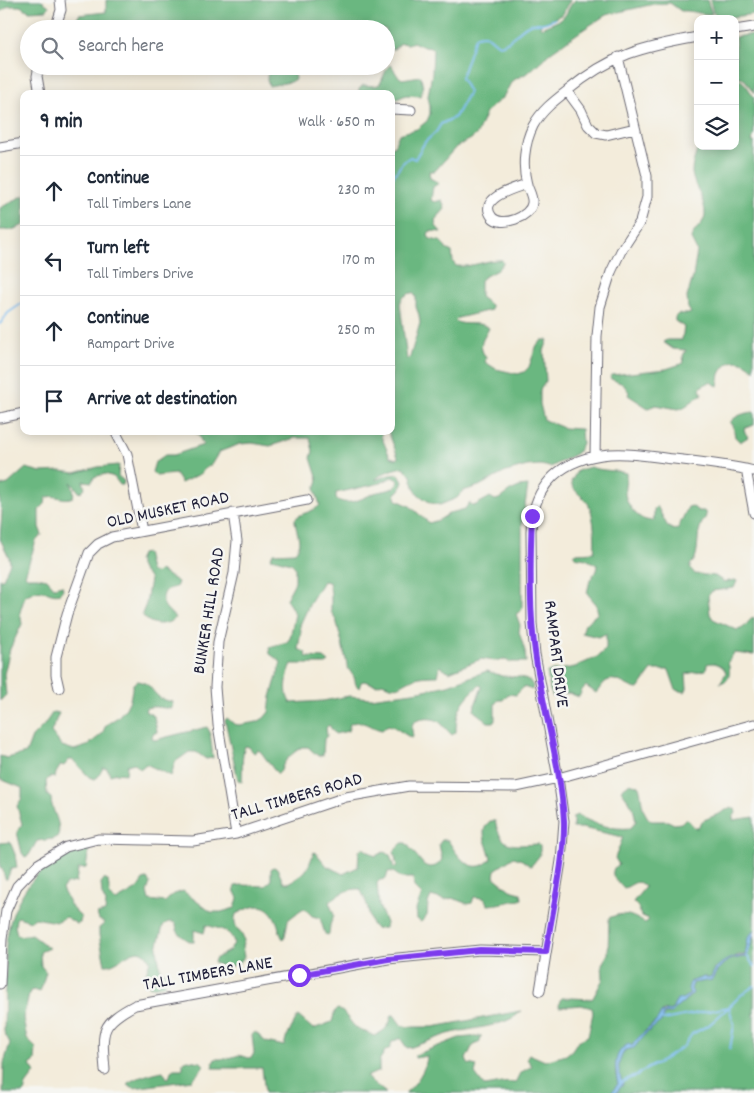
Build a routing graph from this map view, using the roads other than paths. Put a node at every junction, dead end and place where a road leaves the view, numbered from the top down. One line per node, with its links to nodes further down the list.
1 (60, 0): 2 (street)
2 (58, 20)
3 (754, 27): 4 (street)
4 (739, 29)
5 (694, 38): 6 (street)
6 (618, 57): 9 (street); 12 (street)
7 (38, 75): 8 (street)
8 (40, 90)
9 (567, 91): 12 (street); 15 (street)
10 (395, 109): 11 (street)
11 (411, 110)
12 (635, 128): 19 (street)
13 (20, 144): 14 (street)
14 (0, 147)
15 (527, 184): 15 (street)
16 (20, 414): 17 (street)
17 (0, 418)
18 (116, 435): 24 (street)
19 (595, 456): 20 (street, RAMPART DRIVE); 27 (street, RAMPART DRIVE)
20 (750, 470): 23 (street)
21 (307, 500): 22 (street, OLD MUSKET ROAD)
22 (233, 513): 24 (street, OLD MUSKET ROAD); 28 (street, BUNKER HILL ROAD)
23 (754, 513)
24 (142, 531): 25 (street, OLD MUSKET ROAD)
25 (59, 688)
26 (754, 724): 27 (street, TALL TIMBERS ROAD)
27 (558, 778): 28 (street, TALL TIMBERS ROAD); 29 (street, RAMPART DRIVE)
28 (236, 834): 30 (street, TALL TIMBERS ROAD)
29 (546, 952): 31 (street, RAMPART DRIVE); 32 (street, TALL TIMBERS LANE)
30 (0, 984)
31 (540, 991)
32 (105, 1070)

